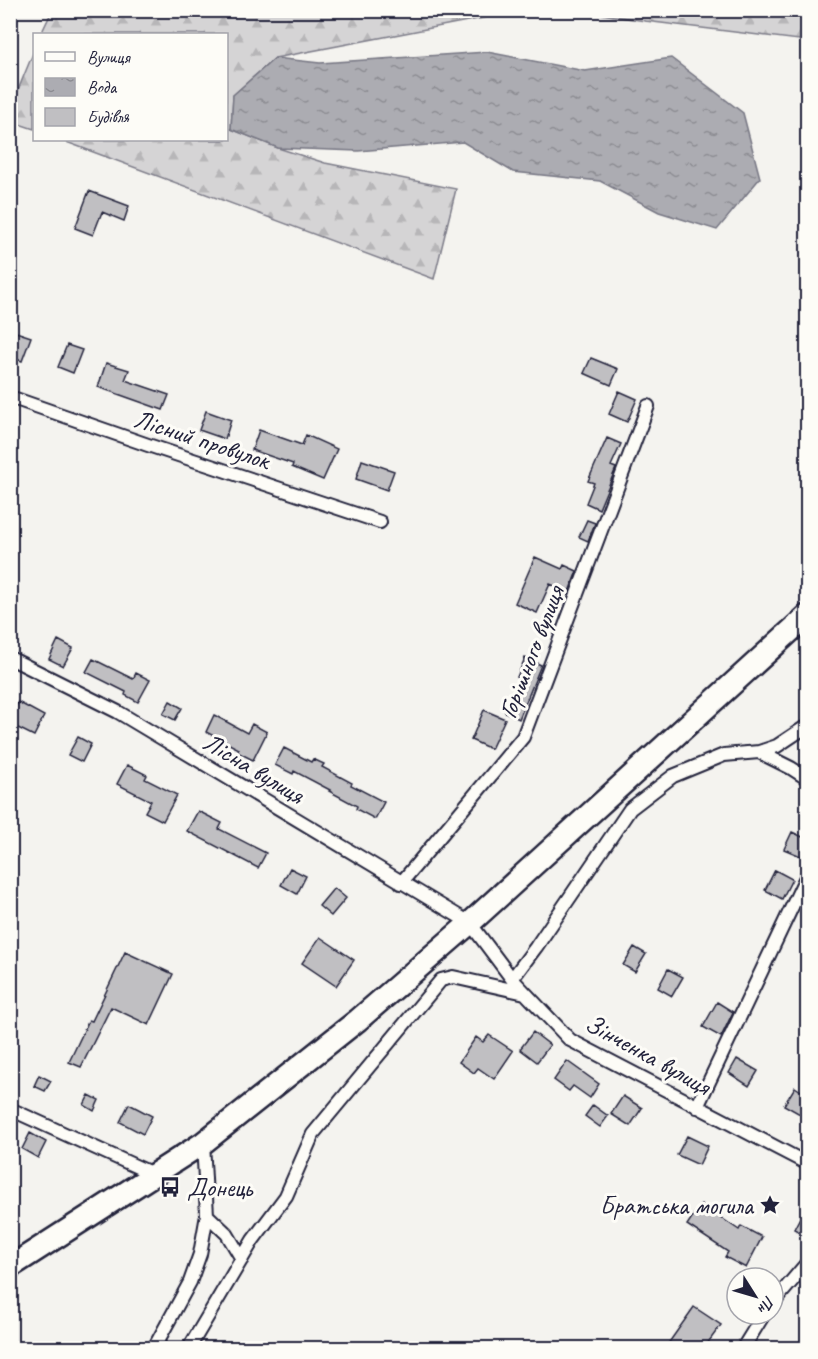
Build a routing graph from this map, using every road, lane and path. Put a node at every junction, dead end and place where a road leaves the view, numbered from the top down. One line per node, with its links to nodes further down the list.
1 (10, 397): 3 (street, Лісний провулок)
2 (648, 406): 10 (street, Горішного вулиця)
3 (380, 522)
4 (807, 615): 11 (highway)
5 (10, 657): 10 (street, Лісна вулиця)
6 (804, 728): 7 (street)
7 (759, 752): 8 (street); 12 (street)
8 (807, 778)
9 (807, 873): 14 (street)
10 (402, 882): 11 (street, Лісна вулиця)
11 (470, 923): 12 (street, Зінченка вулиця); 16 (highway)
12 (512, 979): 13 (street, Зінченка вулиця)
13 (525, 993): 14 (street, Зінченка вулиця); 20 (street)
14 (697, 1107): 17 (street, Зінченка вулиця)
15 (10, 1109): 18 (street)
16 (203, 1143): 18 (highway); 19 (street)
17 (807, 1164)
18 (155, 1175): 22 (highway)
19 (207, 1215): 20 (street); 25 (street)
20 (242, 1259): 26 (street)
21 (807, 1262): 23 (street)
22 (10, 1267)
23 (785, 1289)
24 (757, 1326): 27 (street)
25 (154, 1348)
26 (189, 1348)
27 (743, 1348)

